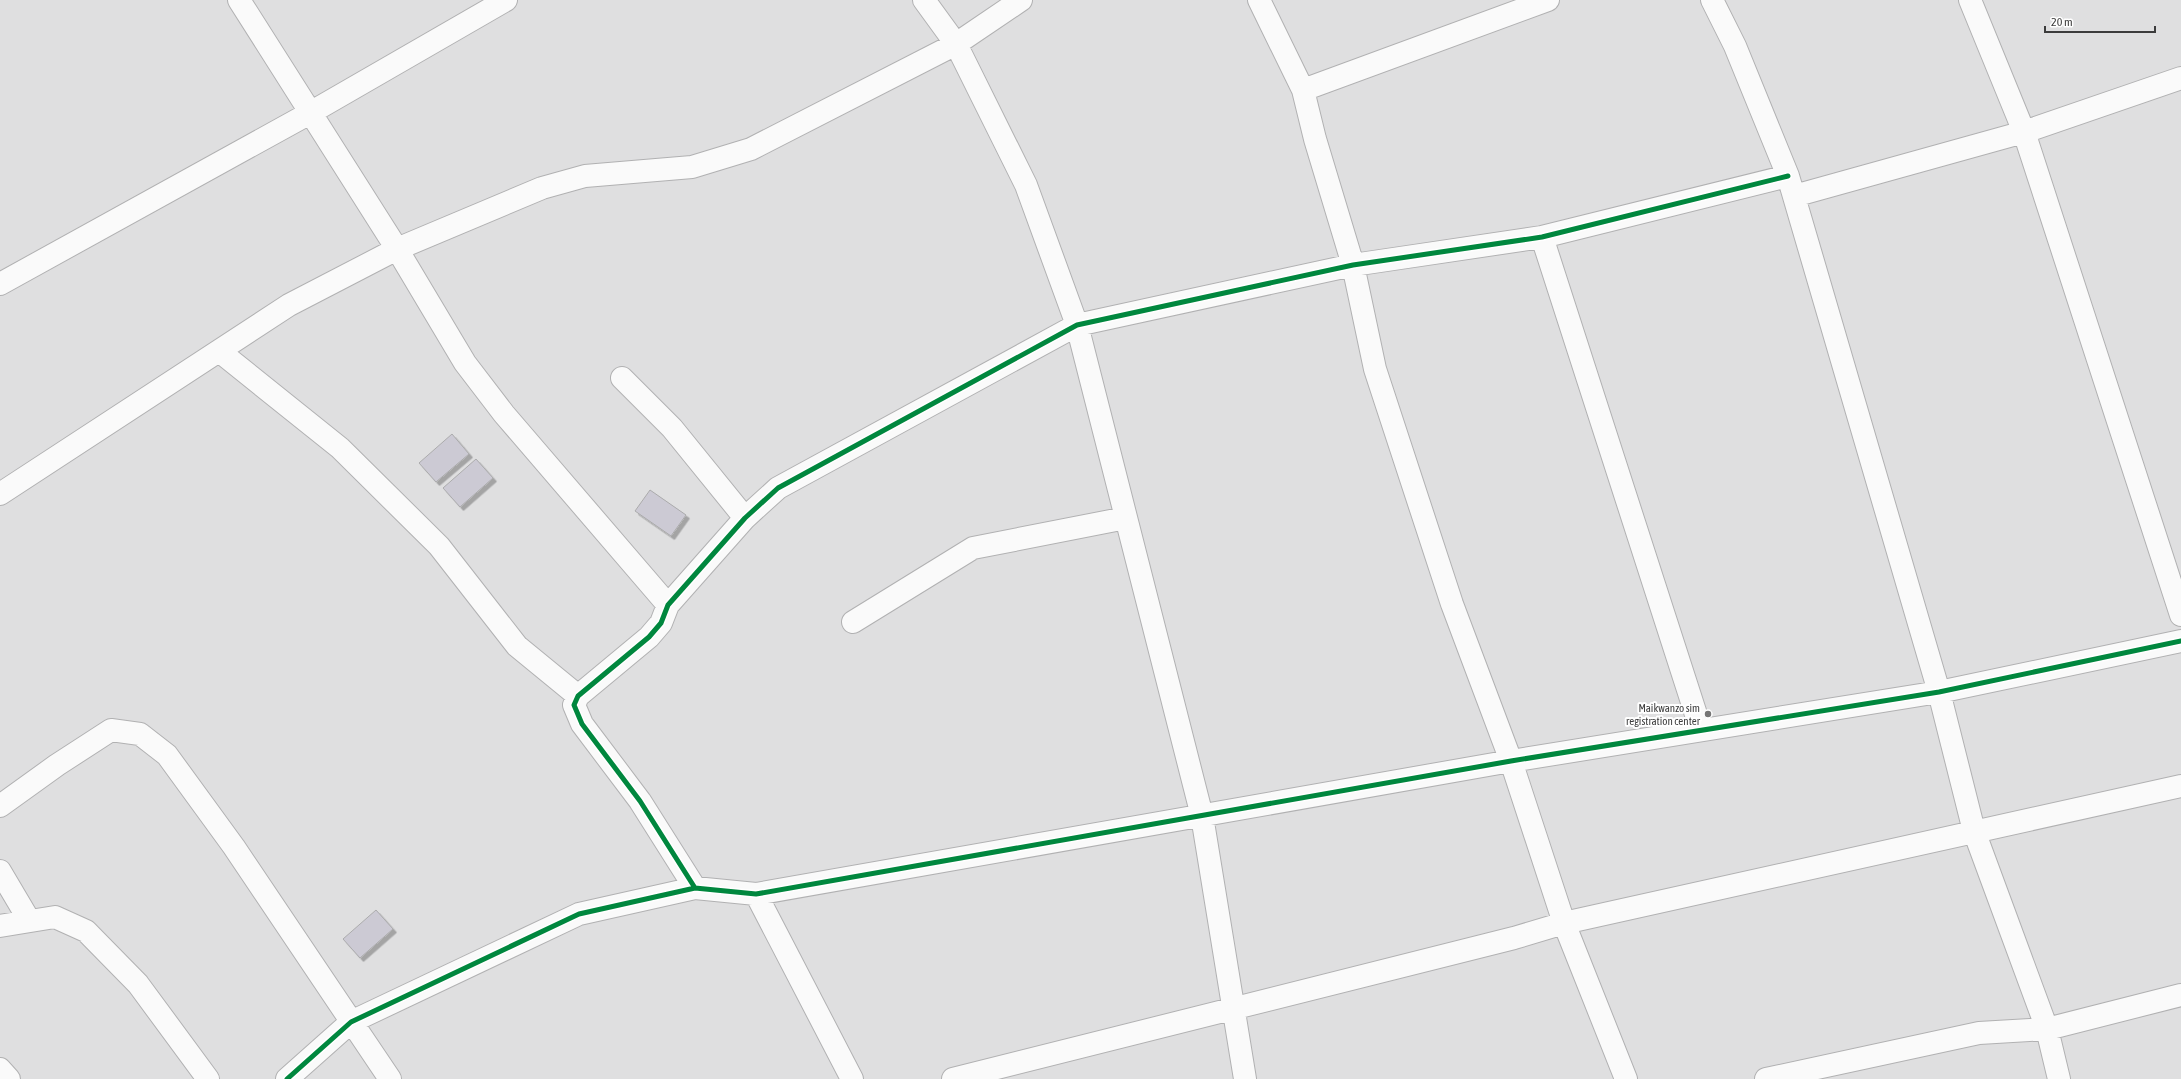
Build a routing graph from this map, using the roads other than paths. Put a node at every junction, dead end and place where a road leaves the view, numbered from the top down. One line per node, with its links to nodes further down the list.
1 (239, 0): 12 (street)
2 (506, 0): 12 (street)
3 (924, 0): 9 (street)
4 (1021, 0): 9 (street)
5 (1259, 0): 11 (street)
6 (1548, 0): 11 (street)
7 (1712, 0): 14 (street)
8 (1970, 0): 13 (street)
9 (956, 44): 16 (street); 19 (street)
10 (2181, 78): 13 (street)
11 (1304, 90): 17 (street)
12 (310, 113): 16 (street); 18 (street)
13 (2024, 132): 14 (street); 26 (street)
14 (1791, 186): 15 (street); 29 (street)
15 (1542, 237): 17 (street); 31 (street)
16 (397, 249): 20 (street); 25 (street)
17 (1352, 265): 19 (street); 32 (street)
18 (0, 284)
19 (1077, 325): 23 (street); 24 (street)
20 (219, 351): 22 (street); 30 (street)
21 (622, 378): 23 (street)
22 (0, 494)
23 (745, 518): 25 (street)
24 (1126, 518): 27 (street); 35 (street)
25 (668, 605): 30 (street)
26 (2181, 615)
27 (852, 622)
28 (2181, 641): 29 (street)
29 (1939, 692): 31 (street); 36 (street)
30 (578, 696): 38 (street)
31 (1700, 730): 32 (street)
32 (1511, 761): 35 (street); 41 (street)
33 (2181, 786): 36 (street)
34 (0, 806): 45 (street)
35 (1202, 816): 39 (street); 44 (street)
36 (1974, 831): 41 (street); 46 (street)
37 (0, 871): 40 (street)
38 (695, 888): 39 (street); 45 (street)
39 (756, 894): 52 (street)
40 (29, 920): 42 (street); 49 (street)
41 (1564, 923): 44 (street); 55 (street)
42 (0, 926)
43 (2181, 995): 46 (street)
44 (1234, 1008): 53 (street); 54 (street)
45 (351, 1022): 50 (street); 51 (street)
46 (2047, 1029): 56 (street); 57 (street)
47 (0, 1069): 48 (street)
48 (9, 1079)
49 (208, 1079)
50 (287, 1079)
51 (390, 1079)
52 (852, 1079)
53 (953, 1079)
54 (1245, 1079)
55 (1626, 1079)
56 (1766, 1079)
57 (2059, 1079)

